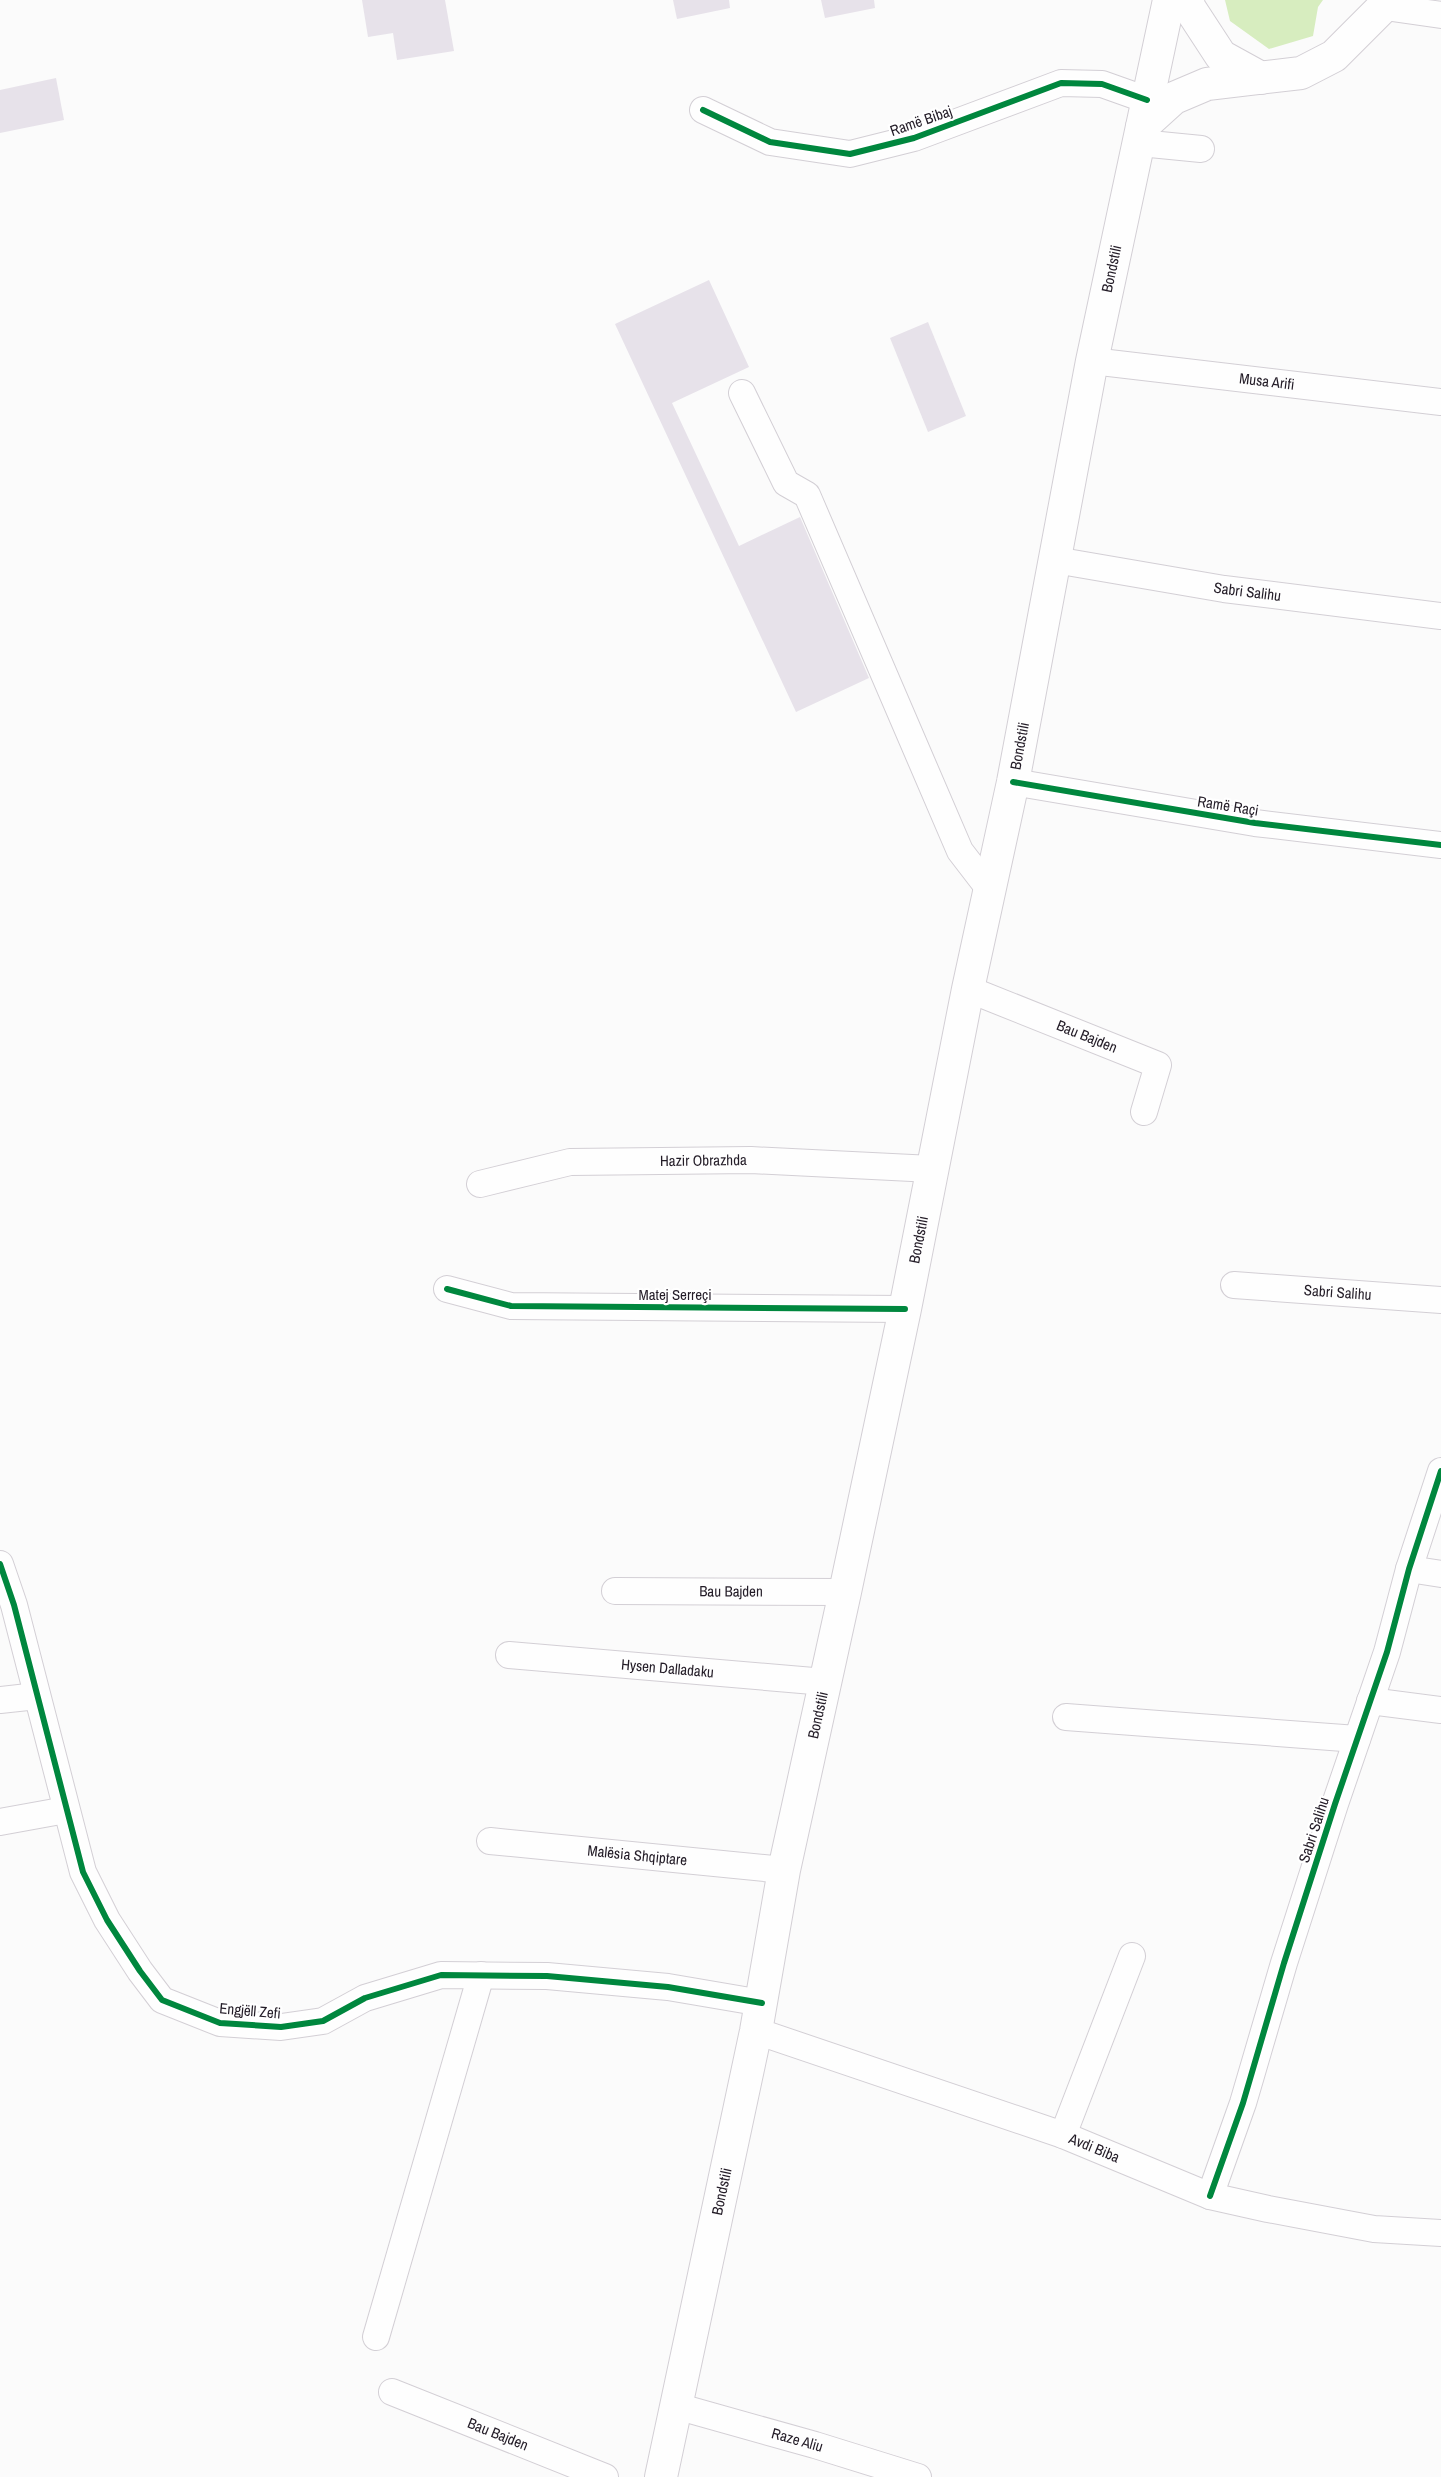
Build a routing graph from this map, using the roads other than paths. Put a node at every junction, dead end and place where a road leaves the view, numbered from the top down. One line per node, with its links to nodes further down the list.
1 (1168, 0): 7 (main road, Bondstili)
2 (1188, 0): 5 (main road)
3 (1387, 3): 4 (street); 5 (main road)
4 (1441, 15)
5 (1261, 78): 7 (main road)
6 (704, 110): 7 (street, Ramë Bibaj)
7 (1143, 123): 8 (street); 9 (main road, Bondstili)
8 (1201, 149)
9 (1092, 361): 11 (street, Musa Arifi); 12 (main road, Bondstili)
10 (742, 393): 16 (street)
11 (1441, 402)
12 (1055, 560): 13 (street, Sabri Salihu); 14 (main road, Bondstili)
13 (1441, 616)
14 (1013, 782): 15 (street, Ramë Raçi); 16 (main road, Bondstili)
15 (1441, 846)
16 (990, 890): 17 (main road, Bondstili)
17 (968, 989): 18 (street, Bau Bajden); 19 (main road, Bondstili)
18 (1144, 1112)
19 (932, 1169): 20 (street, Hazir Obrazhda); 24 (main road, Bondstili)
20 (480, 1184)
21 (1234, 1285): 23 (street, Sabri Salihu)
22 (447, 1289): 24 (street, Matej Serreçi)
23 (1441, 1300)
24 (905, 1309): 30 (main road, Bondstili)
25 (1441, 1471): 27 (street, Sabri Salihu)
26 (0, 1564): 33 (street, Engjëll Zefi)
27 (1409, 1569): 28 (street); 35 (street, Sabri Salihu)
28 (1441, 1574)
29 (615, 1591): 30 (street, Bau Bajden)
30 (845, 1592): 32 (main road, Bondstili)
31 (508, 1655): 32 (street, Hysen Dalladaku)
32 (825, 1682): 42 (main road, Bondstili)
33 (37, 1696): 34 (street); 39 (street, Engjëll Zefi)
34 (0, 1700)
35 (1370, 1701): 36 (street); 38 (street, Sabri Salihu)
36 (1441, 1710)
37 (1066, 1717): 38 (street)
38 (1357, 1739): 47 (street, Sabri Salihu)
39 (66, 1810): 40 (street); 44 (street, Engjëll Zefi)
40 (0, 1822)
41 (490, 1841): 42 (street, Malësia Shqiptare)
42 (784, 1869): 45 (main road, Bondstili)
43 (1132, 1956): 46 (street)
44 (481, 1975): 45 (street, Engjëll Zefi); 49 (street)
45 (759, 2017): 46 (street, Avdi Biba); 51 (main road, Bondstili)
46 (1063, 2135): 47 (street, Avdi Biba)
47 (1210, 2196): 48 (street, Avdi Biba)
48 (1441, 2233)
49 (376, 2337)
50 (392, 2392): 52 (street, Bau Bajden)
51 (676, 2406): 53 (main road, Bondstili); 54 (street, Raze Aliu)
52 (605, 2477)
53 (661, 2477)
54 (918, 2477)

